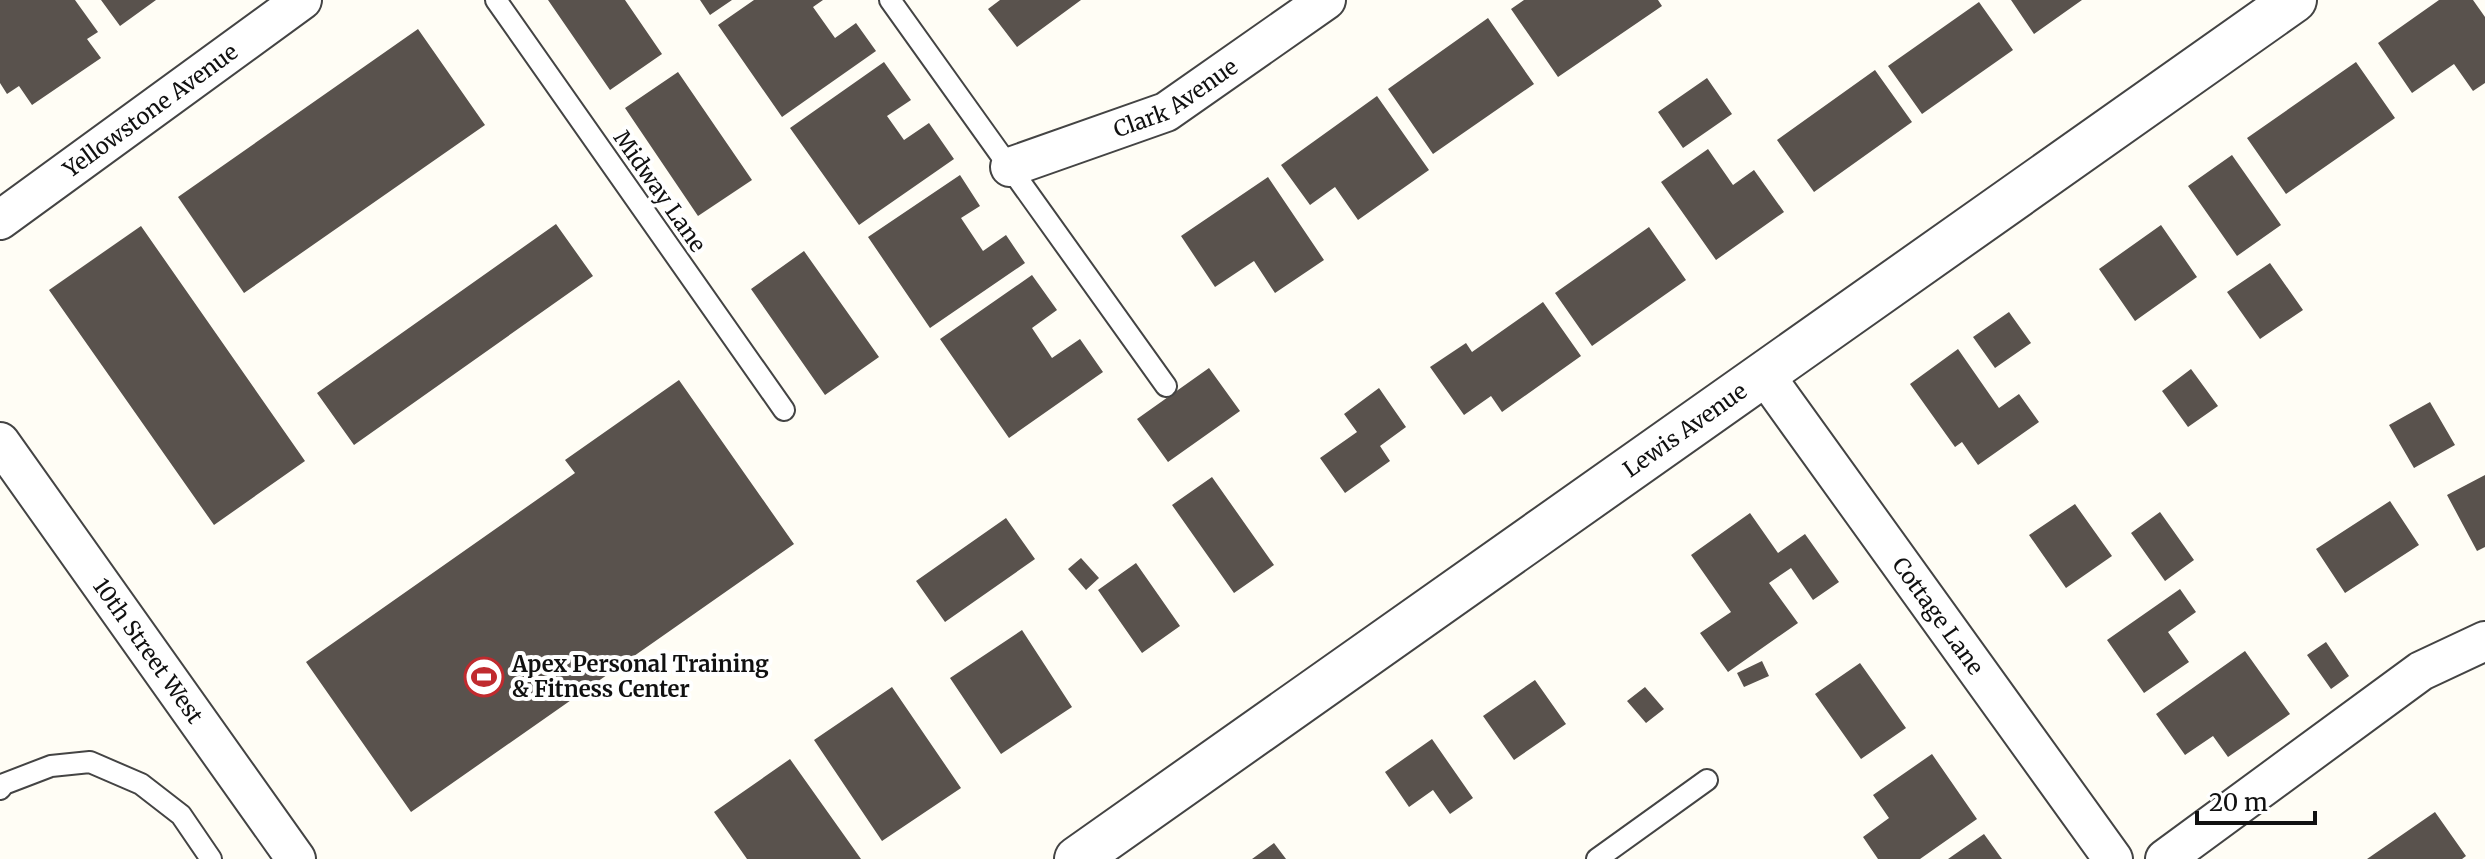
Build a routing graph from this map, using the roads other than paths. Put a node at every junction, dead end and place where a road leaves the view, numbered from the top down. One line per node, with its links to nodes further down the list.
1 (302, 0): 7 (street, Yellowstone Avenue)
2 (496, 0): 10 (lane, Midway Lane)
3 (890, 0): 6 (lane)
4 (1326, 0): 6 (street, Clark Avenue)
5 (2294, 0): 8 (street, Lewis Avenue)
6 (1010, 167): 9 (lane)
7 (0, 220)
8 (1764, 374): 17 (street, Lewis Avenue); 19 (street, Cottage Lane)
9 (1166, 386)
10 (784, 410)
11 (0, 442): 16 (street, 10th Street West)
12 (2485, 641): 20 (street)
13 (1707, 780): 18 (lane)
14 (0, 789): 15 (lane)
15 (211, 859)
16 (296, 859)
17 (1077, 859)
18 (1597, 859)
19 (2113, 859)
20 (2165, 859)

